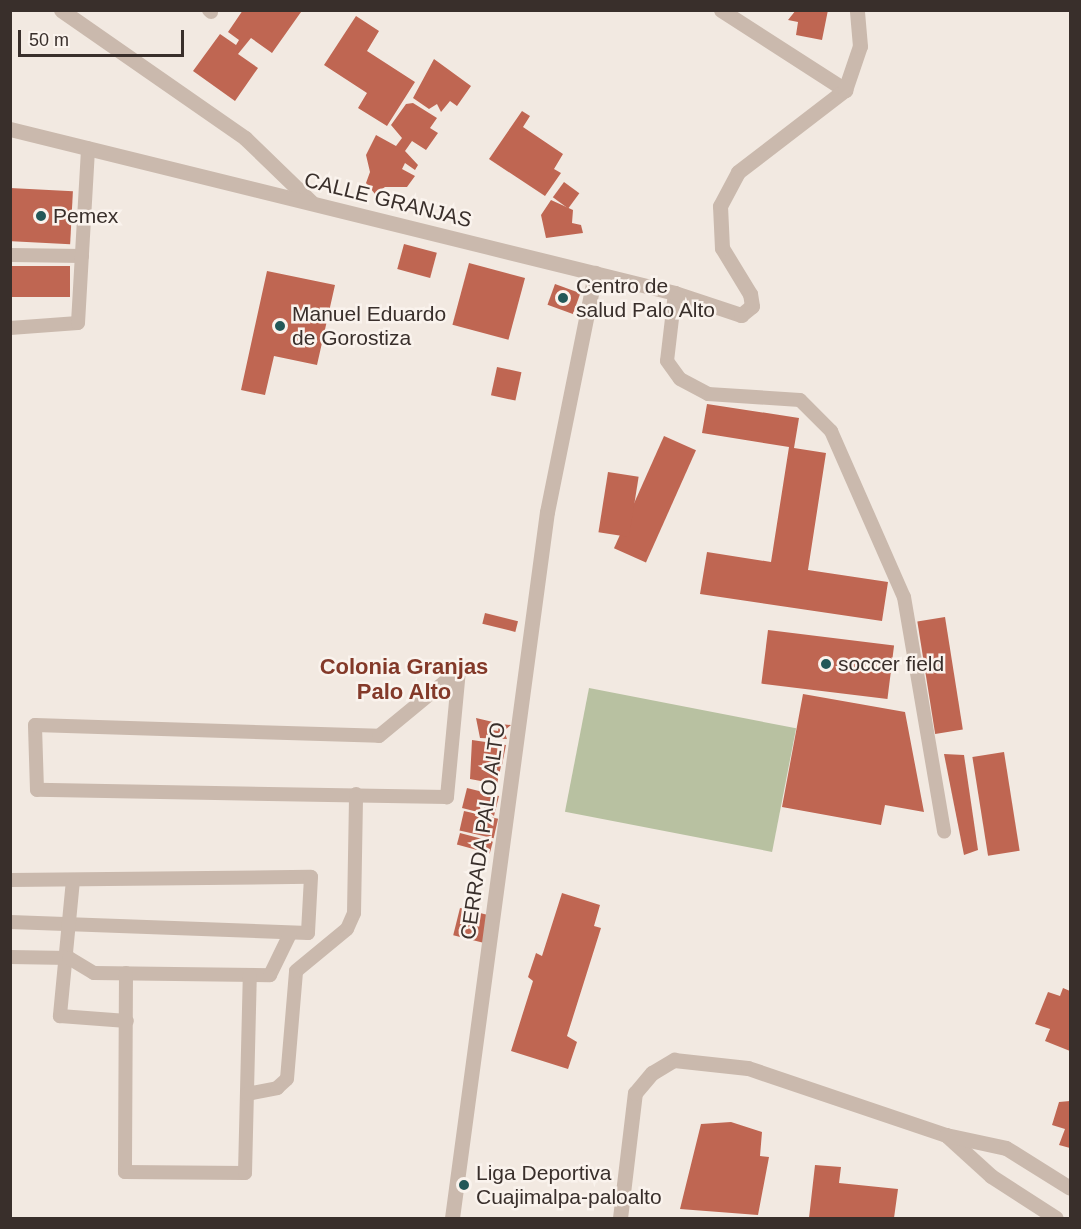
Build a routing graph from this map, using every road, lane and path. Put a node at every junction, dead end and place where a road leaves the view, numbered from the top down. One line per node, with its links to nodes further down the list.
1 (61, 10): 7 (street)
2 (721, 10): 4 (street)
3 (857, 10): 4 (street)
4 (845, 90): 11 (street, CALLE GRANJAS)
5 (10, 129): 6 (street, CALLE GRANJAS)
6 (88, 148): 7 (street, CALLE GRANJAS); 9 (lane)
7 (312, 203): 10 (street, CALLE GRANJAS)
8 (10, 255): 9 (lane)
9 (82, 256): 12 (lane)
10 (595, 273): 11 (street, CALLE GRANJAS); 28 (street, CERRADA PALO ALTO)
11 (675, 293): 14 (lane)
12 (10, 328)
13 (356, 794): 13 (lane); 25 (lane)
14 (944, 832)
15 (10, 880): 16 (lane)
16 (73, 880): 18 (lane); 19 (lane)
17 (10, 922): 18 (lane)
18 (72, 924): 19 (lane); 21 (lane)
19 (290, 934): 23 (lane)
20 (10, 957): 21 (lane)
21 (69, 958): 22 (lane); 24 (lane)
22 (126, 973): 23 (lane); 24 (lane)
23 (250, 975): 25 (lane)
24 (127, 1021): 25 (lane)
25 (247, 1094)
26 (946, 1135): 27 (street); 29 (street); 30 (street)
27 (1071, 1188)
28 (452, 1218)
29 (620, 1218)
30 (1056, 1218)

